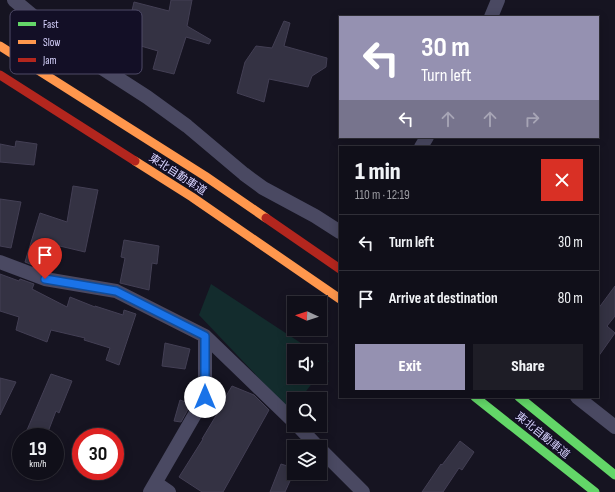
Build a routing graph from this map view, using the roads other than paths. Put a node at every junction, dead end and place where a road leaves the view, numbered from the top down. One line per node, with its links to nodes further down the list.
1 (14, 0): 3 (street)
2 (498, 0): 4 (street)
3 (26, 10)
4 (491, 16)
5 (0, 46): 6 (highway, 東北自動車道)
6 (10, 52)
7 (0, 74): 13 (highway, 東北自動車道)
8 (44, 74): 12 (highway, 東北自動車道)
9 (111, 74): 10 (street)
10 (339, 231)
11 (0, 262): 14 (street)
12 (339, 267)
13 (339, 298)
14 (205, 336): 18 (street); 24 (street)
15 (476, 398): 27 (highway, 東北自動車道)
16 (520, 398): 23 (highway, 東北自動車道)
17 (578, 398): 19 (street)
18 (287, 415)
19 (615, 427)
20 (304, 432): 21 (street)
21 (311, 440)
22 (327, 456): 26 (street)
23 (615, 475)
24 (153, 488): 25 (street)
25 (169, 492)
26 (363, 492)
27 (595, 492)

